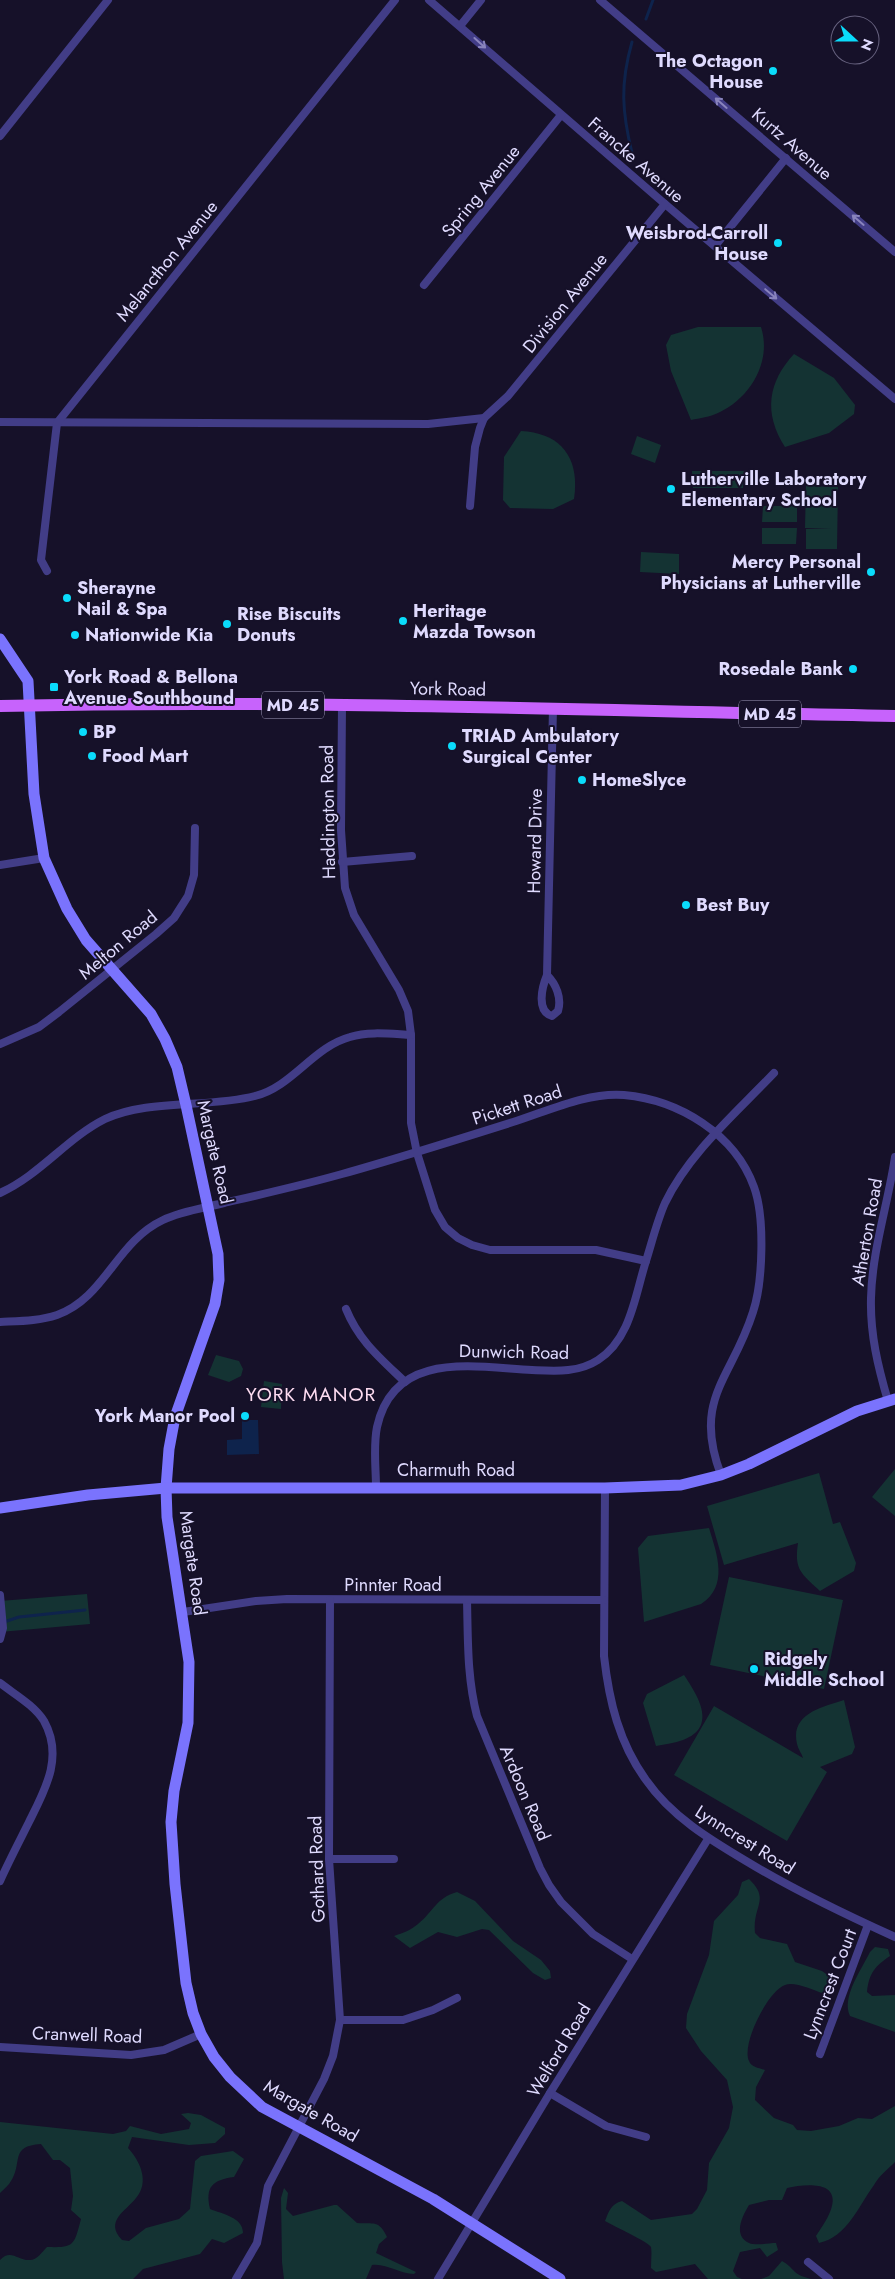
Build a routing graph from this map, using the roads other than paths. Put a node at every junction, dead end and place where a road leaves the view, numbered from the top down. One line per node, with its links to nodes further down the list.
1 (108, 0): 8 (street)
2 (395, 0): 17 (street, Melancthon Avenue)
3 (429, 0): 6 (street, Francke Avenue)
4 (481, 0): 6 (street)
5 (600, 0): 9 (street, Kurtz Avenue, one-way to 5)
6 (460, 26): 7 (street, Francke Avenue, one-way to 7)
7 (561, 115): 10 (street, Francke Avenue); 13 (street, Spring Avenue)
8 (0, 136)
9 (786, 158): 11 (street); 12 (street, Kurtz Avenue, one-way to 9)
10 (665, 204): 11 (street, Francke Avenue); 15 (street, Division Avenue)
11 (715, 246): 14 (street, Francke Avenue, one-way to 14)
12 (895, 252)
13 (424, 285)
14 (895, 399)
15 (484, 418): 17 (street); 18 (street)
16 (0, 422): 17 (street)
17 (57, 423): 19 (street)
18 (470, 506)
19 (47, 571)
20 (0, 639): 23 (street, Margate Road)
21 (342, 705): 23 (main road, York Road / MD 45); 24 (main road, York Road / MD 45); 29 (street, Haddington Road)
22 (0, 706): 23 (main road, York Road / MD 45)
23 (30, 706): 28 (street, Margate Road)
24 (553, 708): 25 (main road, York Road / MD 45); 32 (street, Howard Drive)
25 (895, 716)
26 (196, 828): 31 (street, Melton Road)
27 (412, 856): 29 (street)
28 (44, 858): 30 (street); 31 (street, Margate Road)
29 (342, 862): 33 (street, Haddington Road)
30 (0, 865)
31 (112, 970): 34 (street, Melton Road); 36 (street, Margate Road)
32 (547, 975): 32 (street, Howard Drive)
33 (411, 1035): 36 (street); 38 (street, Haddington Road)
34 (0, 1044)
35 (774, 1073): 37 (street, Dunwich Road)
36 (186, 1105): 40 (street); 41 (street, Margate Road)
37 (716, 1133): 38 (street, Pickett Road); 42 (street, Dunwich Road); 47 (street, Pickett Road)
38 (417, 1153): 41 (street, Pickett Road); 42 (street, Haddington Road)
39 (895, 1157): 46 (street, Atherton Road)
40 (0, 1193)
41 (209, 1207): 44 (street, Pickett Road); 48 (street, Margate Road)
42 (646, 1261): 45 (street, Dunwich Road)
43 (346, 1309): 45 (street)
44 (0, 1322)
45 (405, 1382): 49 (street, Dunwich Road)
46 (892, 1400): 47 (street, Charmuth Road)
47 (721, 1475): 50 (street, Charmuth Road)
48 (166, 1488): 49 (street, Charmuth Road); 51 (street, Charmuth Road); 56 (street, Margate Road)
49 (376, 1488): 50 (street, Charmuth Road)
50 (605, 1488): 55 (street, Lynncrest Road)
51 (0, 1508)
52 (0, 1595): 57 (street)
53 (330, 1600): 54 (street, Pinnter Road); 56 (street, Pinnter Road); 61 (street, Gothard Road)
54 (467, 1600): 55 (street, Pinnter Road); 65 (street, Ardoon Road)
55 (604, 1600): 59 (street, Lynncrest Road)
56 (183, 1612): 68 (street, Margate Road)
57 (0, 1639)
58 (0, 1683): 62 (street)
59 (708, 1839): 63 (street, Lynncrest Road); 65 (street, Welford Road)
60 (394, 1859): 61 (street)
61 (329, 1860): 67 (street, Gothard Road)
62 (0, 1881)
63 (868, 1925): 64 (street, Lynncrest Road); 70 (street, Lynncrest Court)
64 (895, 1937)
65 (632, 1959): 71 (street, Welford Road)
66 (457, 1998): 67 (street)
67 (340, 2020): 72 (street, Gothard Road)
68 (201, 2034): 69 (street, Cranwell Road); 72 (street, Margate Road)
69 (0, 2047)
70 (820, 2054)
71 (550, 2093): 73 (street); 74 (street, Welford Road)
72 (299, 2127): 74 (street, Margate Road); 76 (street, Gothard Road)
73 (646, 2137)
74 (472, 2223): 77 (street, Welford Road); 78 (street, Margate Road)
75 (808, 2262): 79 (street)
76 (236, 2279)
77 (438, 2279)
78 (560, 2279)
79 (829, 2279)

